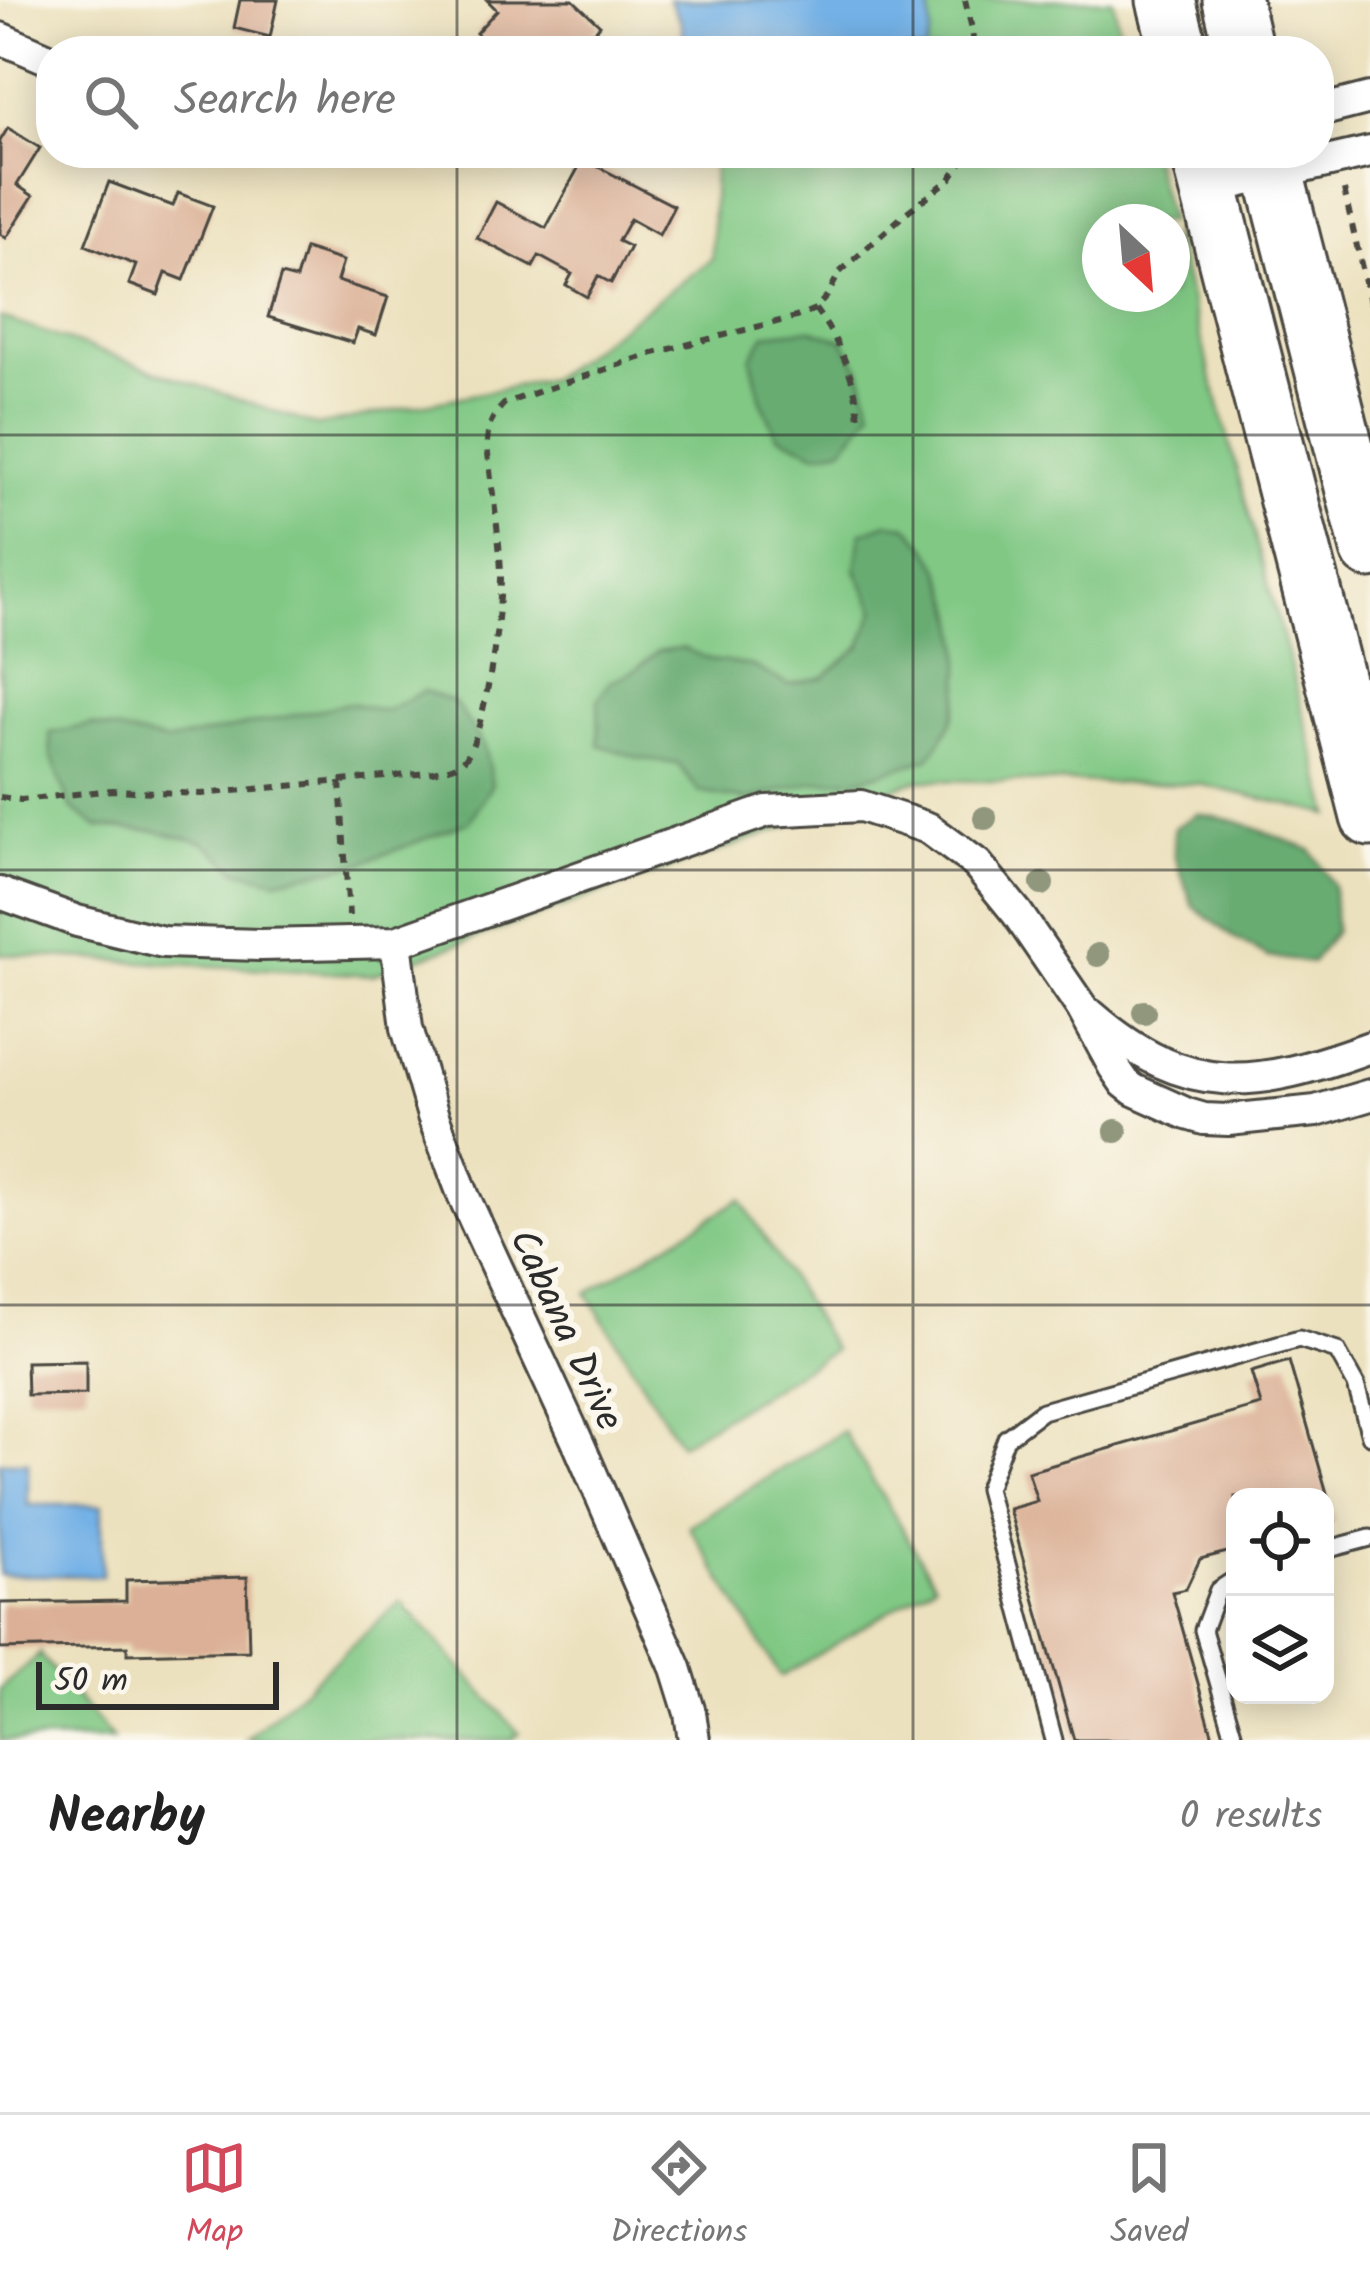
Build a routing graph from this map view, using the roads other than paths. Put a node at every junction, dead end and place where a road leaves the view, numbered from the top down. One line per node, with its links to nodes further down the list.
1 (1166, 0): 3 (highway)
2 (1232, 0): 4 (highway)
3 (1175, 36)
4 (1240, 36)
5 (0, 38): 6 (street)
6 (36, 54)
7 (1370, 98): 8 (street)
8 (1334, 107)
9 (1370, 152): 10 (street)
10 (1334, 156)
11 (1272, 168): 13 (highway)
12 (1204, 171): 14 (highway)
13 (1370, 549)
14 (1308, 576): 15 (highway); 16 (highway)
15 (1370, 697)
16 (1370, 817)
17 (0, 892): 18 (street)
18 (397, 942): 19 (street); 28 (street, Cabana Drive)
19 (1082, 1007): 21 (street); 23 (street)
20 (1370, 1047): 21 (street)
21 (1290, 1074): 23 (street)
22 (1370, 1095): 23 (street)
23 (1299, 1113)
24 (1370, 1436): 29 (lane)
25 (1370, 1538): 26 (lane)
26 (1334, 1548)
27 (1226, 1585): 30 (lane)
28 (694, 1740)
29 (1054, 1740)
30 (1235, 1740)

